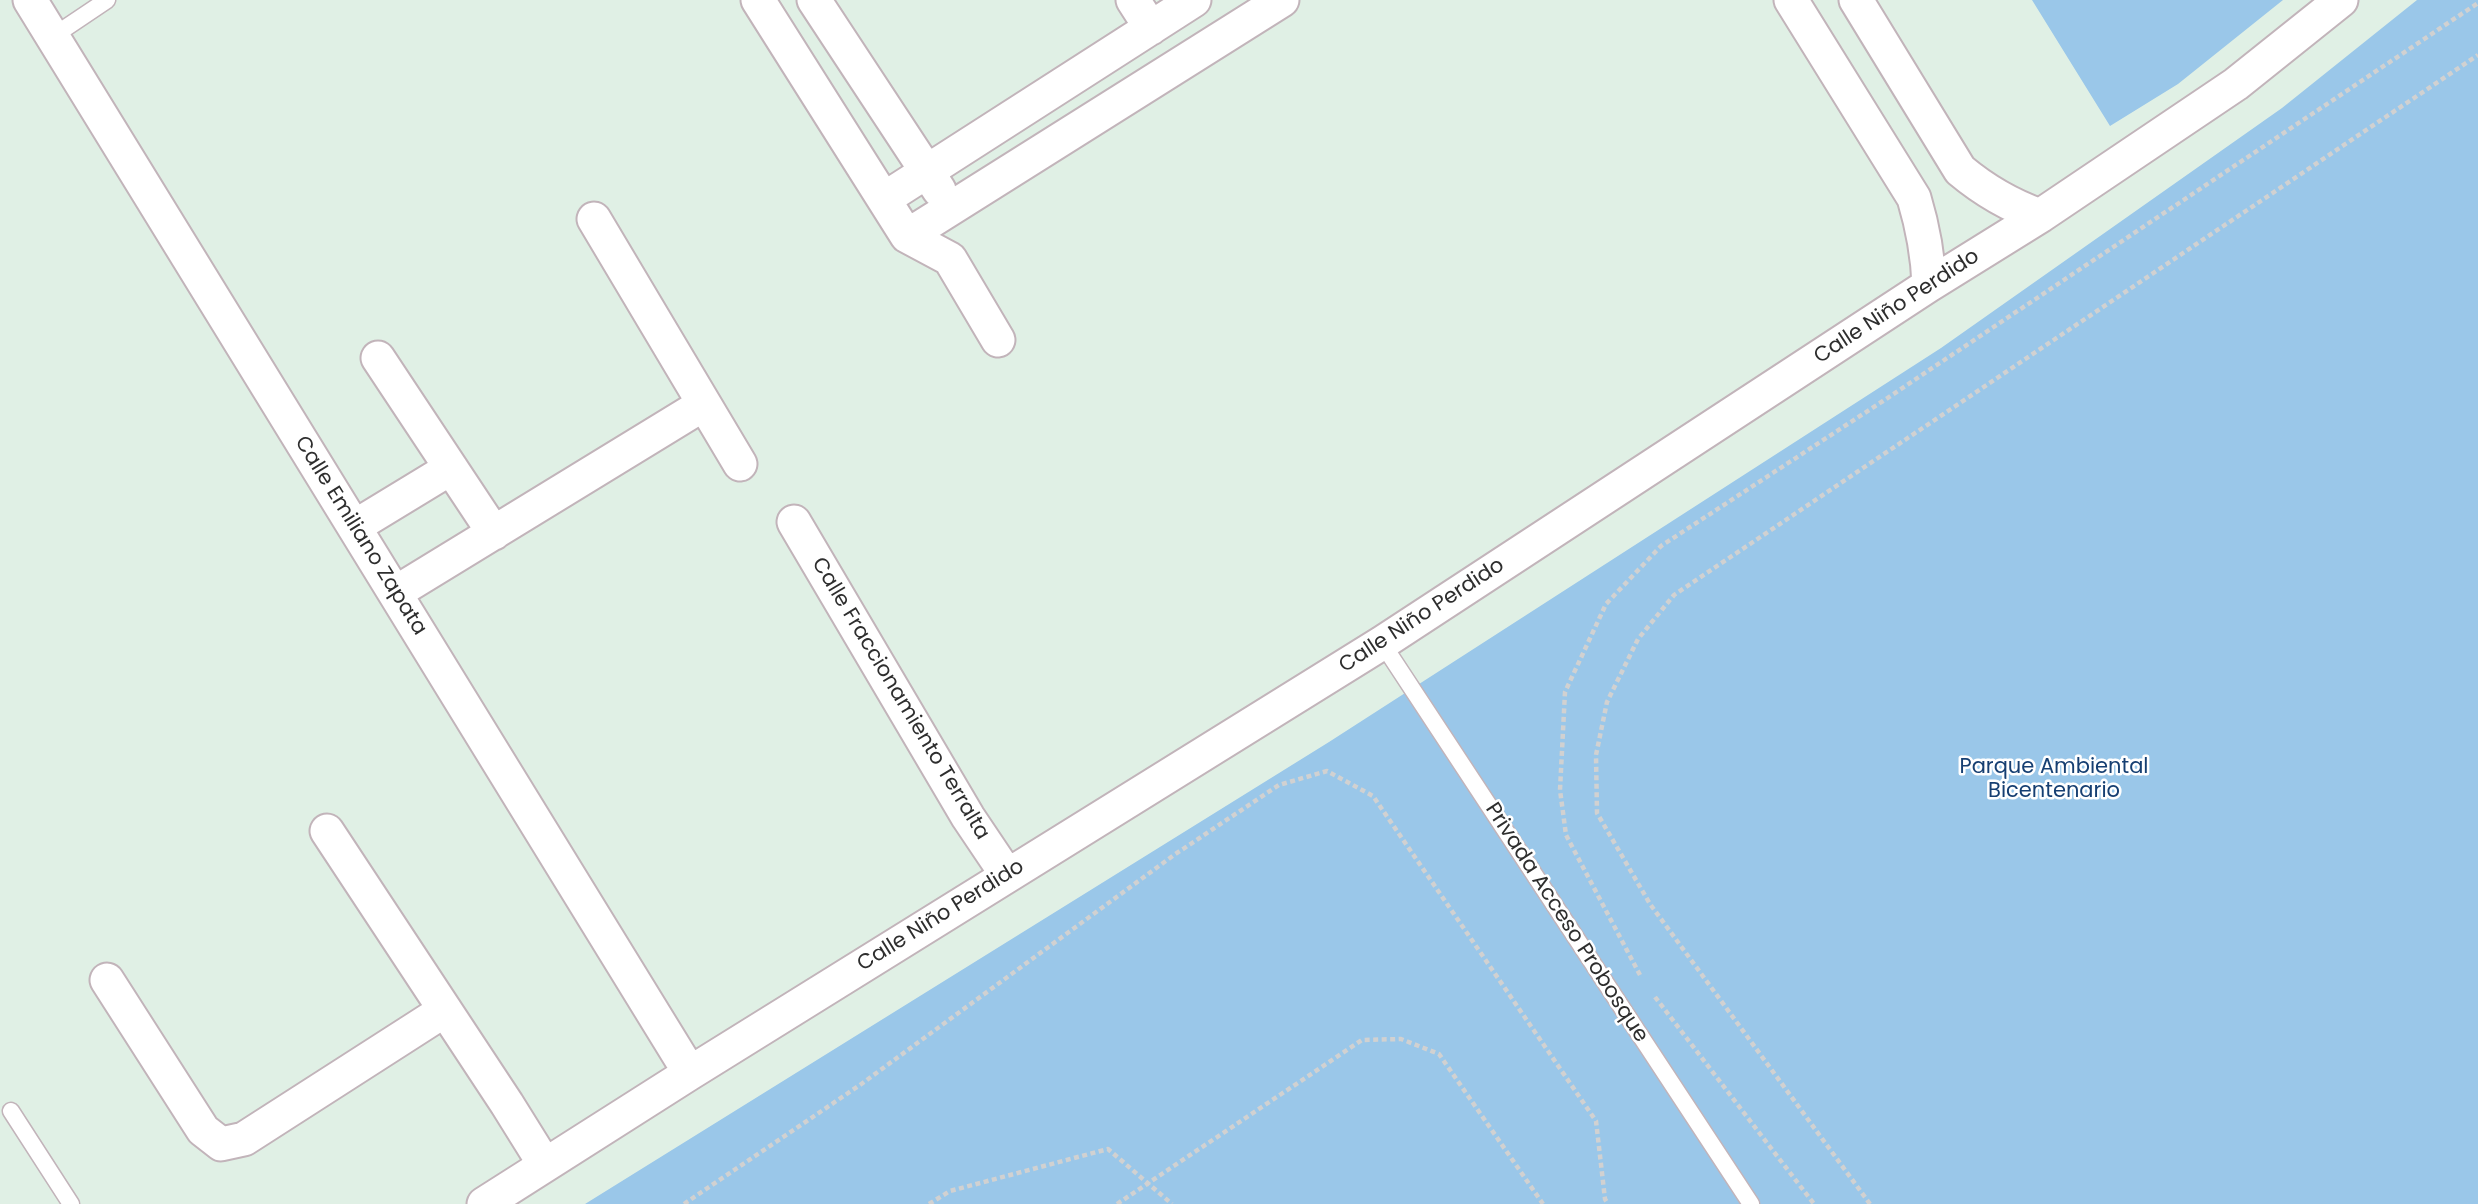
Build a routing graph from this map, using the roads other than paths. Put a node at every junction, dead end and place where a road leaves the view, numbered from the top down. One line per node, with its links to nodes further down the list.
1 (30, 0): 12 (street, Calle Emiliano Zapata)
2 (107, 0): 12 (lane)
3 (758, 0): 16 (street)
4 (814, 0): 15 (street)
5 (1133, 0): 11 (street)
6 (1194, 0): 11 (street)
7 (1282, 0): 17 (street)
8 (1791, 0): 14 (street)
9 (1856, 0): 13 (street)
10 (2341, 0): 18 (street, Calle Niño Perdido)
11 (1151, 28): 15 (street)
12 (52, 37): 29 (street, Calle Emiliano Zapata)
13 (1932, 123): 14 (street); 18 (street)
14 (1886, 154): 22 (street)
15 (927, 172): 16 (street); 17 (street)
16 (884, 199): 20 (street)
17 (951, 208): 20 (street); 21 (street)
18 (2040, 216): 22 (street, Calle Niño Perdido)
19 (594, 219): 25 (street)
20 (907, 236): 21 (street)
21 (950, 259): 23 (street)
22 (1929, 285): 32 (street, Calle Niño Perdido)
23 (998, 340)
24 (378, 358): 27 (street)
25 (704, 404): 26 (street); 30 (street)
26 (740, 464)
27 (451, 468): 29 (street); 30 (street)
28 (794, 522): 34 (street, Calle Fraccionamiento Terralta)
29 (354, 527): 31 (street, Calle Emiliano Zapata)
30 (494, 533): 31 (street)
31 (395, 593): 37 (street, Calle Emiliano Zapata)
32 (1382, 643): 34 (street, Calle Niño Perdido); 42 (lane, Privada Acceso Probosque)
33 (327, 831): 36 (street)
34 (1007, 875): 37 (street, Calle Niño Perdido)
35 (107, 980): 36 (street)
36 (444, 1010): 39 (street)
37 (691, 1073): 39 (street, Calle Niño Perdido)
38 (11, 1111): 40 (lane)
39 (545, 1165): 41 (street, Calle Niño Perdido)
40 (71, 1204)
41 (484, 1204)
42 (1751, 1204)

